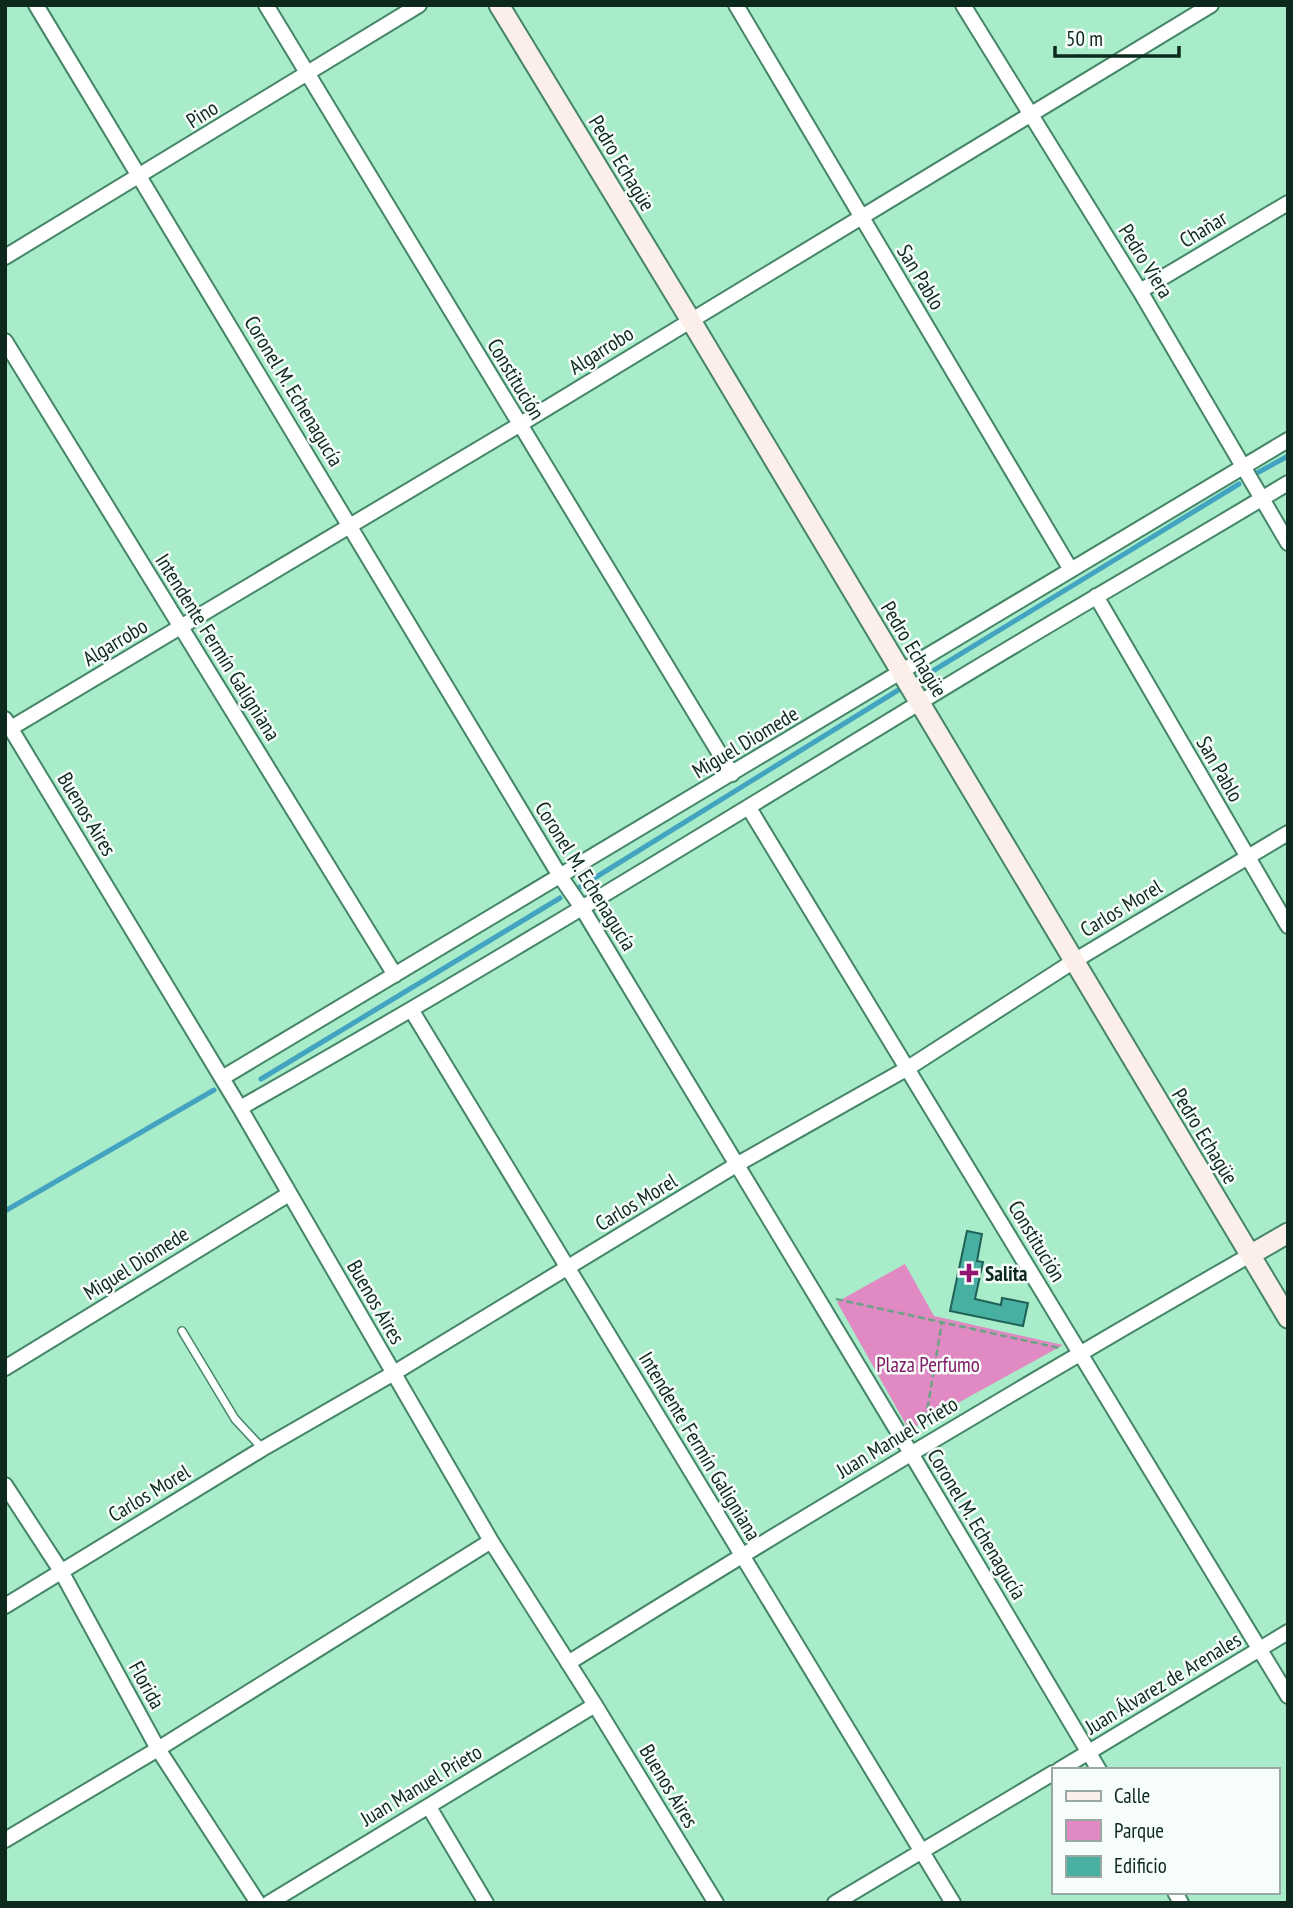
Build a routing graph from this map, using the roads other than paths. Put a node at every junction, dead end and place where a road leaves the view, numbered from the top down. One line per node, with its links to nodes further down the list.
1 (36, 5): 10 (street, Coronel M. Echenagucía)
2 (266, 5): 8 (street, Constitución)
3 (419, 5): 8 (street, Pino)
4 (499, 5): 15 (street, Pedro Echagüe)
5 (736, 5): 12 (street, San Pablo)
6 (963, 5): 9 (street, Pedro Viera)
7 (1211, 5): 9 (street, Algarrobo)
8 (308, 74): 10 (street, Pino); 17 (street, Constitución)
9 (1029, 115): 12 (street, Algarrobo); 14 (street, Pedro Viera)
10 (140, 177): 13 (street, Pino); 22 (street, Coronel M. Echenagucía)
11 (1288, 202): 14 (street, Chañar)
12 (862, 217): 15 (street, Algarrobo); 24 (street, San Pablo)
13 (5, 257)
14 (1140, 291): 19 (street, Pedro Viera)
15 (690, 319): 17 (street, Algarrobo); 27 (street, Pedro Echagüe)
16 (5, 341): 26 (street, Intendente Fermín Galigniana)
17 (519, 425): 22 (street, Algarrobo); 30 (street, Constitución)
18 (1288, 440): 19 (street, Miguel Diomede)
19 (1243, 467): 21 (street, Pedro Viera); 24 (street, Miguel Diomede)
20 (1288, 483): 21 (street)
21 (1261, 499): 23 (street, Pedro Viera); 25 (street)
22 (350, 524): 26 (street, Algarrobo); 34 (street, Coronel M. Echenagucía)
23 (1288, 543)
24 (1071, 570): 27 (street, Miguel Diomede)
25 (1096, 596): 28 (street); 33 (street, San Pablo)
26 (181, 627): 29 (street, Algarrobo); 38 (street, Intendente Fermín Galigniana)
27 (902, 673): 28 (street, Pedro Echagüe); 30 (street, Miguel Diomede)
28 (920, 702): 31 (street); 37 (street, Pedro Echagüe)
29 (8, 723): 41 (street, Buenos Aires)
30 (732, 774): 34 (street, Miguel Diomede)
31 (749, 808): 35 (street); 40 (street, Constitución)
32 (1288, 833): 33 (street, Carlos Morel)
33 (1247, 857): 36 (street, San Pablo); 37 (street, Carlos Morel)
34 (560, 876): 35 (street, Coronel M. Echenagucía); 38 (street, Miguel Diomede)
35 (582, 908): 39 (street); 43 (street, Coronel M. Echenagucía)
36 (1288, 926)
37 (1074, 961): 40 (street, Carlos Morel); 46 (street, Pedro Echagüe)
38 (395, 975): 41 (street, Miguel Diomede)
39 (412, 1011): 42 (street); 47 (street, Intendente Fermín Galigniana)
40 (908, 1068): 43 (street, Carlos Morel); 50 (street, Constitución)
41 (222, 1078): 42 (street, Buenos Aires)
42 (240, 1108): 44 (street, Buenos Aires)
43 (736, 1165): 47 (street, Carlos Morel); 54 (street, Coronel M. Echenagucía)
44 (289, 1195): 51 (street, Miguel Diomede); 52 (street, Buenos Aires)
45 (1288, 1233): 46 (street, Juan Manuel Prieto)
46 (1250, 1255): 48 (street, Pedro Echagüe); 50 (street, Juan Manuel Prieto)
47 (569, 1267): 52 (street, Carlos Morel); 57 (street, Intendente Fermín Galigniana)
48 (1288, 1318)
49 (182, 1331): 53 (lane)
50 (1079, 1353): 54 (street, Juan Manuel Prieto); 61 (street, Constitución)
51 (5, 1368)
52 (394, 1373): 53 (street, Carlos Morel); 56 (street, Buenos Aires)
53 (262, 1449): 58 (street, Carlos Morel)
54 (916, 1452): 57 (street, Juan Manuel Prieto); 66 (street, Coronel M. Echenagucía)
55 (5, 1485): 58 (street, Florida)
56 (491, 1542): 62 (street, Buenos Aires); 65 (street)
57 (741, 1556): 62 (street, Juan Manuel Prieto); 72 (street, Intendente Fermín Galigniana)
58 (61, 1571): 59 (street, Carlos Morel); 65 (street, Florida)
59 (5, 1606)
60 (1288, 1632): 61 (street, Juan Álvarez de Arenales)
61 (1260, 1649): 63 (street, Constitución); 66 (street, Juan Álvarez de Arenales)
62 (568, 1663): 64 (street, Buenos Aires)
63 (1288, 1696)
64 (595, 1705): 70 (street, Juan Manuel Prieto); 76 (street, Buenos Aires)
65 (158, 1749): 71 (street); 73 (street, Florida)
66 (1088, 1752): 67 (street, Juan Álvarez de Arenales); 68 (street, Coronel M. Echenagucía)
67 (1062, 1768)
68 (1098, 1768)
69 (1052, 1774): 72 (street)
70 (429, 1807): 74 (street, Juan Manuel Prieto); 75 (street)
71 (5, 1840)
72 (922, 1852): 77 (street); 78 (street, Intendente Fermín Galigniana)
73 (258, 1903)
74 (269, 1903)
75 (486, 1903)
76 (716, 1903)
77 (835, 1903)
78 (953, 1903)

